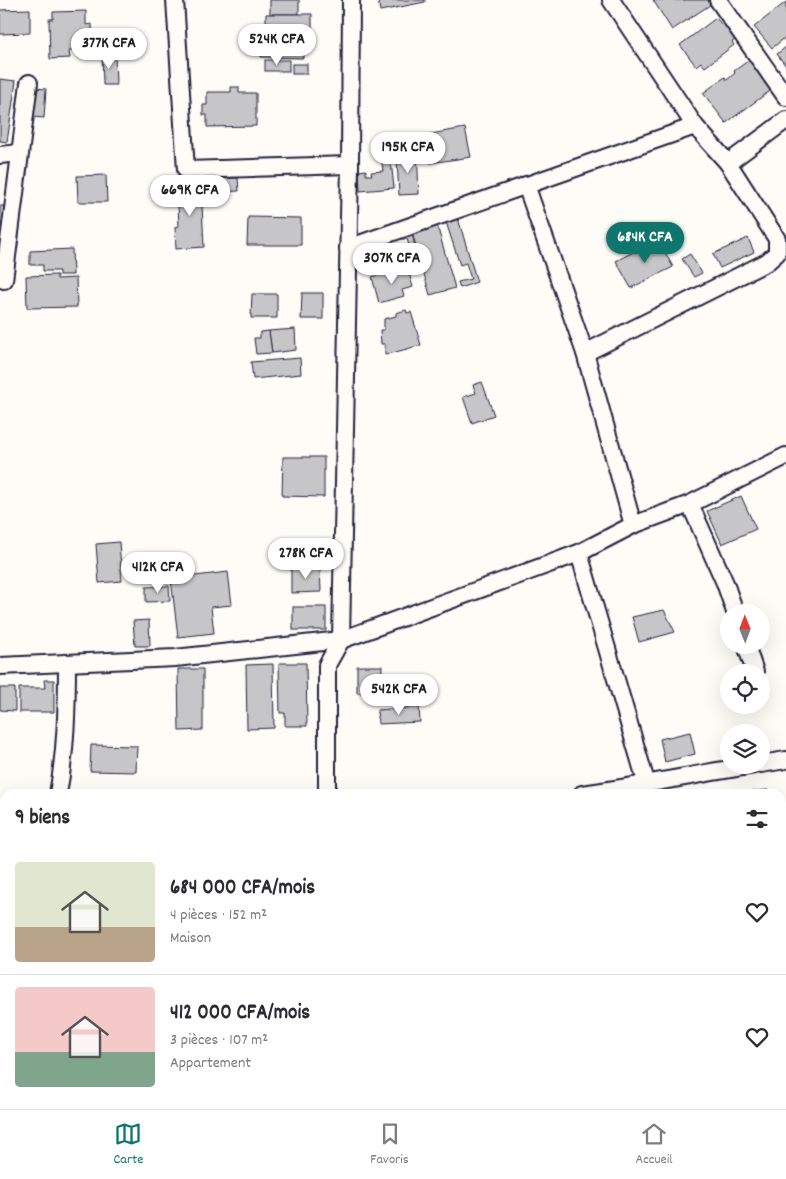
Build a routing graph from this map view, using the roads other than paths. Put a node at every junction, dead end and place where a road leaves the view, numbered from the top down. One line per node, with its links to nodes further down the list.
1 (175, 0): 12 (street)
2 (350, 0): 12 (street)
3 (611, 0): 8 (street)
4 (718, 0): 6 (street)
5 (29, 83): 9 (street)
6 (786, 97)
7 (786, 120): 11 (street)
8 (695, 126): 11 (street); 13 (street)
9 (20, 153): 10 (street); 15 (street)
10 (0, 155)
11 (728, 163): 16 (street)
12 (350, 164): 14 (street)
13 (526, 185): 14 (street); 16 (street)
14 (348, 248): 22 (street)
15 (4, 280)
16 (585, 353): 19 (street)
17 (786, 456): 18 (street)
18 (690, 504): 19 (street); 21 (street)
19 (633, 526): 20 (street)
20 (579, 552): 22 (street); 28 (street)
21 (732, 604)
22 (342, 640): 23 (street); 30 (street)
23 (67, 663): 24 (street); 29 (street)
24 (0, 666)
25 (786, 760): 26 (street)
26 (770, 763)
27 (720, 770): 28 (street)
28 (647, 785): 31 (street)
29 (59, 789)
30 (327, 789)
31 (618, 789)

